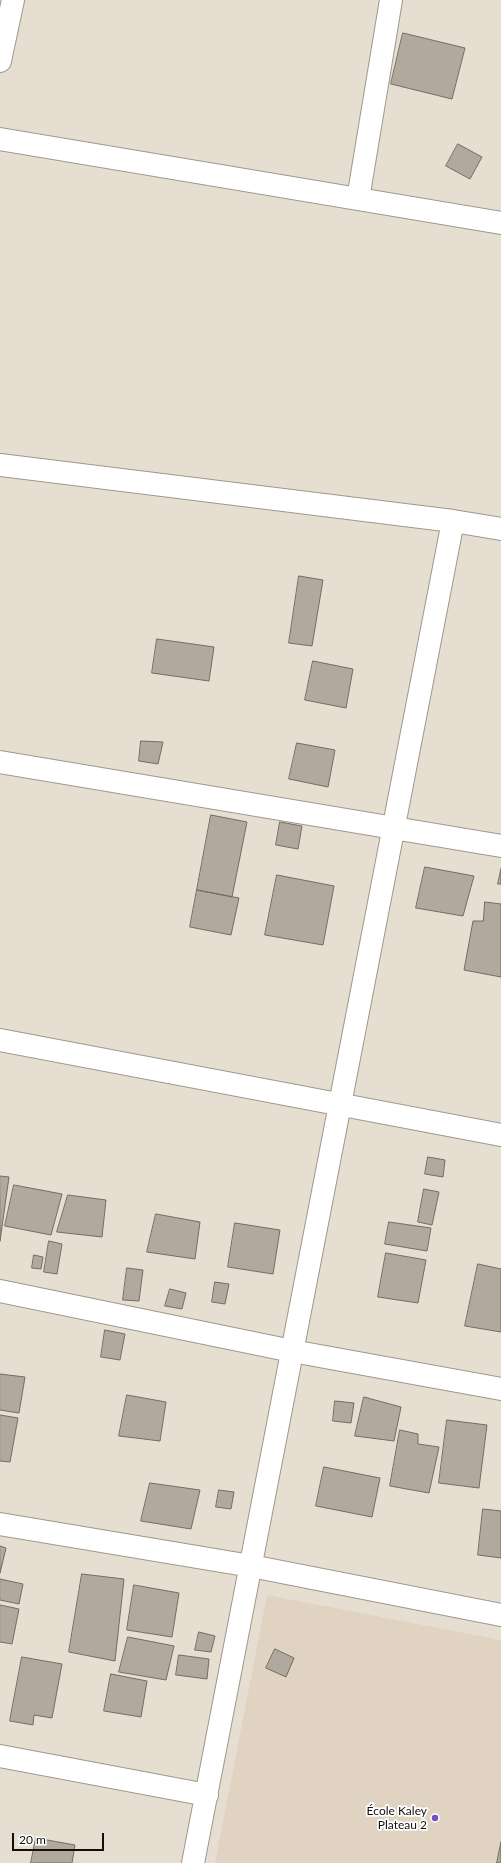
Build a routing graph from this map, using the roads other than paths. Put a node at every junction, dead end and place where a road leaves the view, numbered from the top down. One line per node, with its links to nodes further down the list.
1 (13, 0): 3 (street)
2 (391, 0): 5 (street)
3 (0, 61)
4 (0, 139): 5 (street)
5 (358, 199): 6 (street)
6 (501, 222)
7 (0, 465): 8 (street)
8 (453, 521): 9 (street); 11 (street)
9 (501, 529)
10 (0, 762): 11 (street)
11 (394, 828): 12 (street); 14 (street)
12 (501, 846)
13 (0, 1040): 14 (street)
14 (340, 1105): 15 (street); 17 (street)
15 (501, 1135)
16 (0, 1291): 17 (street)
17 (292, 1351): 18 (street); 20 (street)
18 (501, 1389)
19 (0, 1524): 20 (street)
20 (251, 1566): 21 (street); 23 (street)
21 (501, 1615)
22 (0, 1756): 23 (street)
23 (207, 1795): 24 (street)
24 (193, 1863)

